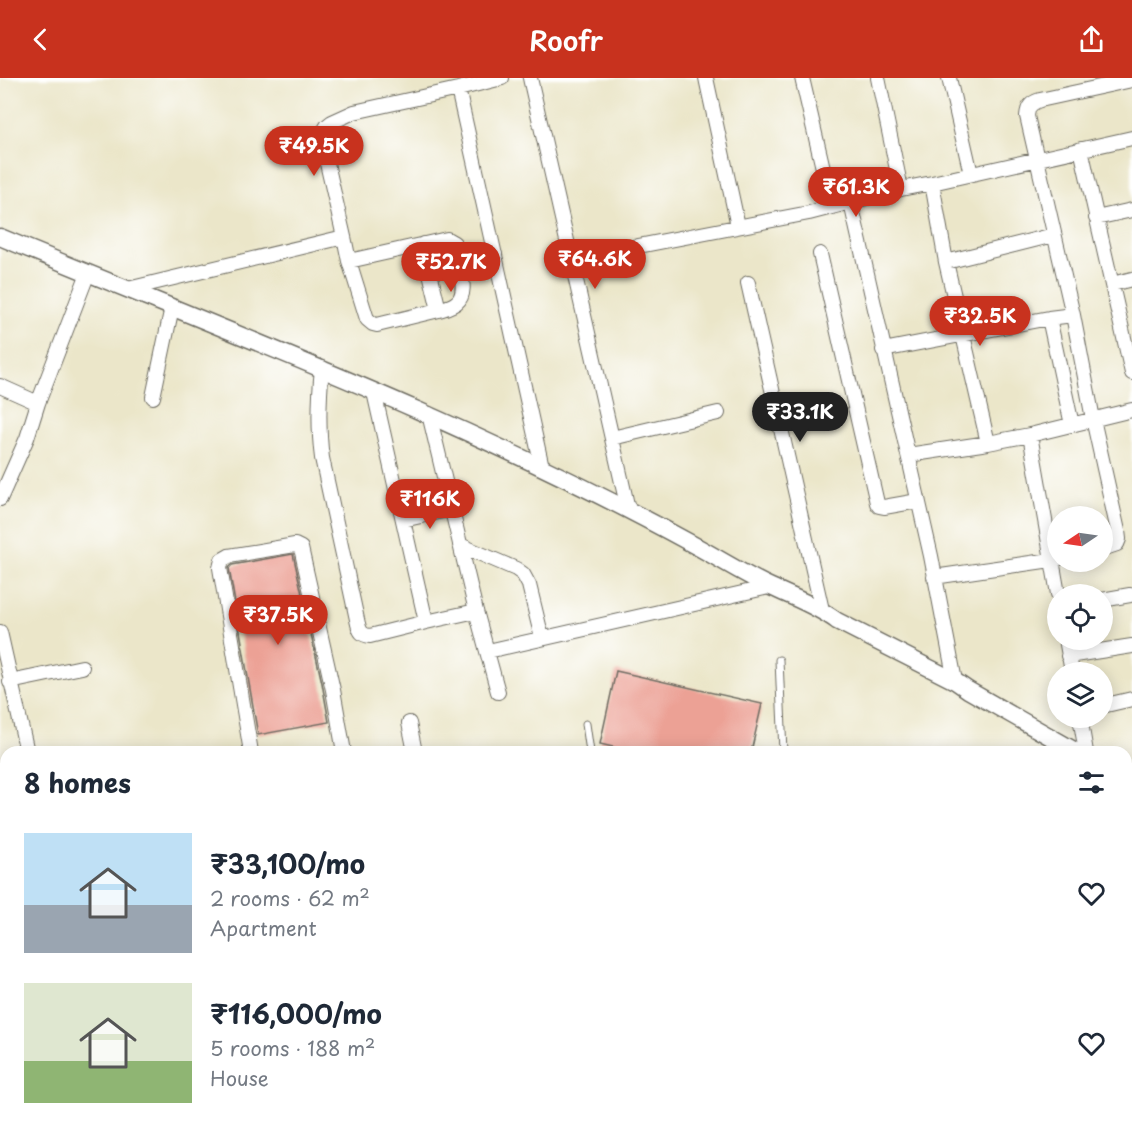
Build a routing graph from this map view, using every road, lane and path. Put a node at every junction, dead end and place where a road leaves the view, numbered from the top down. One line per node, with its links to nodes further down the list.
1 (502, 78): 8 (street)
2 (530, 78): 26 (street)
3 (706, 78): 19 (street)
4 (802, 78): 16 (street)
5 (878, 78): 14 (street)
6 (949, 78): 12 (street)
7 (1132, 80): 11 (street)
8 (458, 90): 21 (street); 24 (street)
9 (1132, 138): 10 (street)
10 (1081, 149): 11 (street); 18 (street)
11 (1037, 159): 12 (street); 20 (street)
12 (971, 174): 13 (street)
13 (932, 183): 14 (street); 28 (street)
14 (901, 189): 15 (street)
15 (851, 203): 16 (street); 41 (street)
16 (832, 207): 19 (street)
17 (1132, 210): 18 (street)
18 (1096, 218): 33 (street)
19 (738, 226): 26 (street)
20 (1054, 235): 28 (street); 37 (street)
21 (344, 237): 27 (street); 34 (street)
22 (2, 242): 30 (street)
23 (423, 244): 27 (street); 29 (street); 36 (street)
24 (495, 254): 29 (street); 57 (street)
25 (820, 254): 59 (street)
26 (572, 259): 54 (street)
27 (349, 261): 36 (street)
28 (946, 262): 39 (street)
29 (460, 264): 36 (street)
30 (88, 273): 34 (street); 47 (street)
31 (1132, 279): 33 (street)
32 (748, 283): 73 (street)
33 (1112, 284): 40 (street)
34 (128, 289): 35 (street)
35 (172, 307): 42 (street); 46 (street)
36 (439, 310)
37 (1073, 315): 38 (street); 51 (street)
38 (1049, 318): 39 (street); 52 (street)
39 (962, 334): 41 (street); 55 (street)
40 (1129, 346): 43 (street)
41 (883, 350): 56 (street)
42 (322, 368): 45 (street); 75 (street)
43 (1132, 373)
44 (0, 386): 47 (street)
45 (374, 392): 50 (street); 64 (street)
46 (153, 397)
47 (38, 403): 58 (street)
48 (1132, 410): 51 (street)
49 (718, 412): 54 (street)
50 (429, 414): 57 (street); 61 (street)
51 (1093, 419): 52 (street); 60 (street)
52 (1072, 424): 53 (street)
53 (1030, 435): 55 (street); 65 (street)
54 (612, 438): 62 (street)
55 (988, 443): 56 (street)
56 (908, 456): 59 (street)
57 (542, 467): 62 (street)
58 (0, 499)
59 (918, 501): 69 (street)
60 (1112, 506)
61 (452, 509): 64 (street); 66 (street)
62 (628, 509): 70 (street)
63 (1113, 509): 67 (street)
64 (403, 520): 75 (street)
65 (1047, 524)
66 (460, 545): 74 (street); 77 (street)
67 (1113, 546)
68 (1047, 561): 69 (street)
69 (934, 577): 85 (street)
70 (770, 586): 73 (street); 77 (street)
71 (1130, 595): 72 (street)
72 (1113, 598)
73 (822, 610): 85 (street)
74 (476, 611): 75 (street); 80 (street)
75 (426, 622)
76 (0, 632): 86 (street)
77 (542, 638): 80 (street)
78 (1132, 646): 81 (street)
79 (1067, 650): 81 (street)
80 (488, 651): 87 (street)
81 (1068, 656): 83 (street)
82 (779, 660): 98 (lane)
83 (1070, 662)
84 (82, 667): 86 (street)
85 (955, 681): 99 (street)
86 (10, 682): 93 (street)
87 (498, 692)
88 (1131, 703): 89 (street)
89 (1113, 705)
90 (409, 723): 96 (street)
91 (586, 724): 97 (lane)
92 (1082, 728): 100 (street)
93 (26, 746)
94 (250, 746): 95 (street)
95 (341, 746)
96 (414, 746)
97 (589, 746)
98 (783, 746)
99 (1063, 746)
100 (1085, 746)

